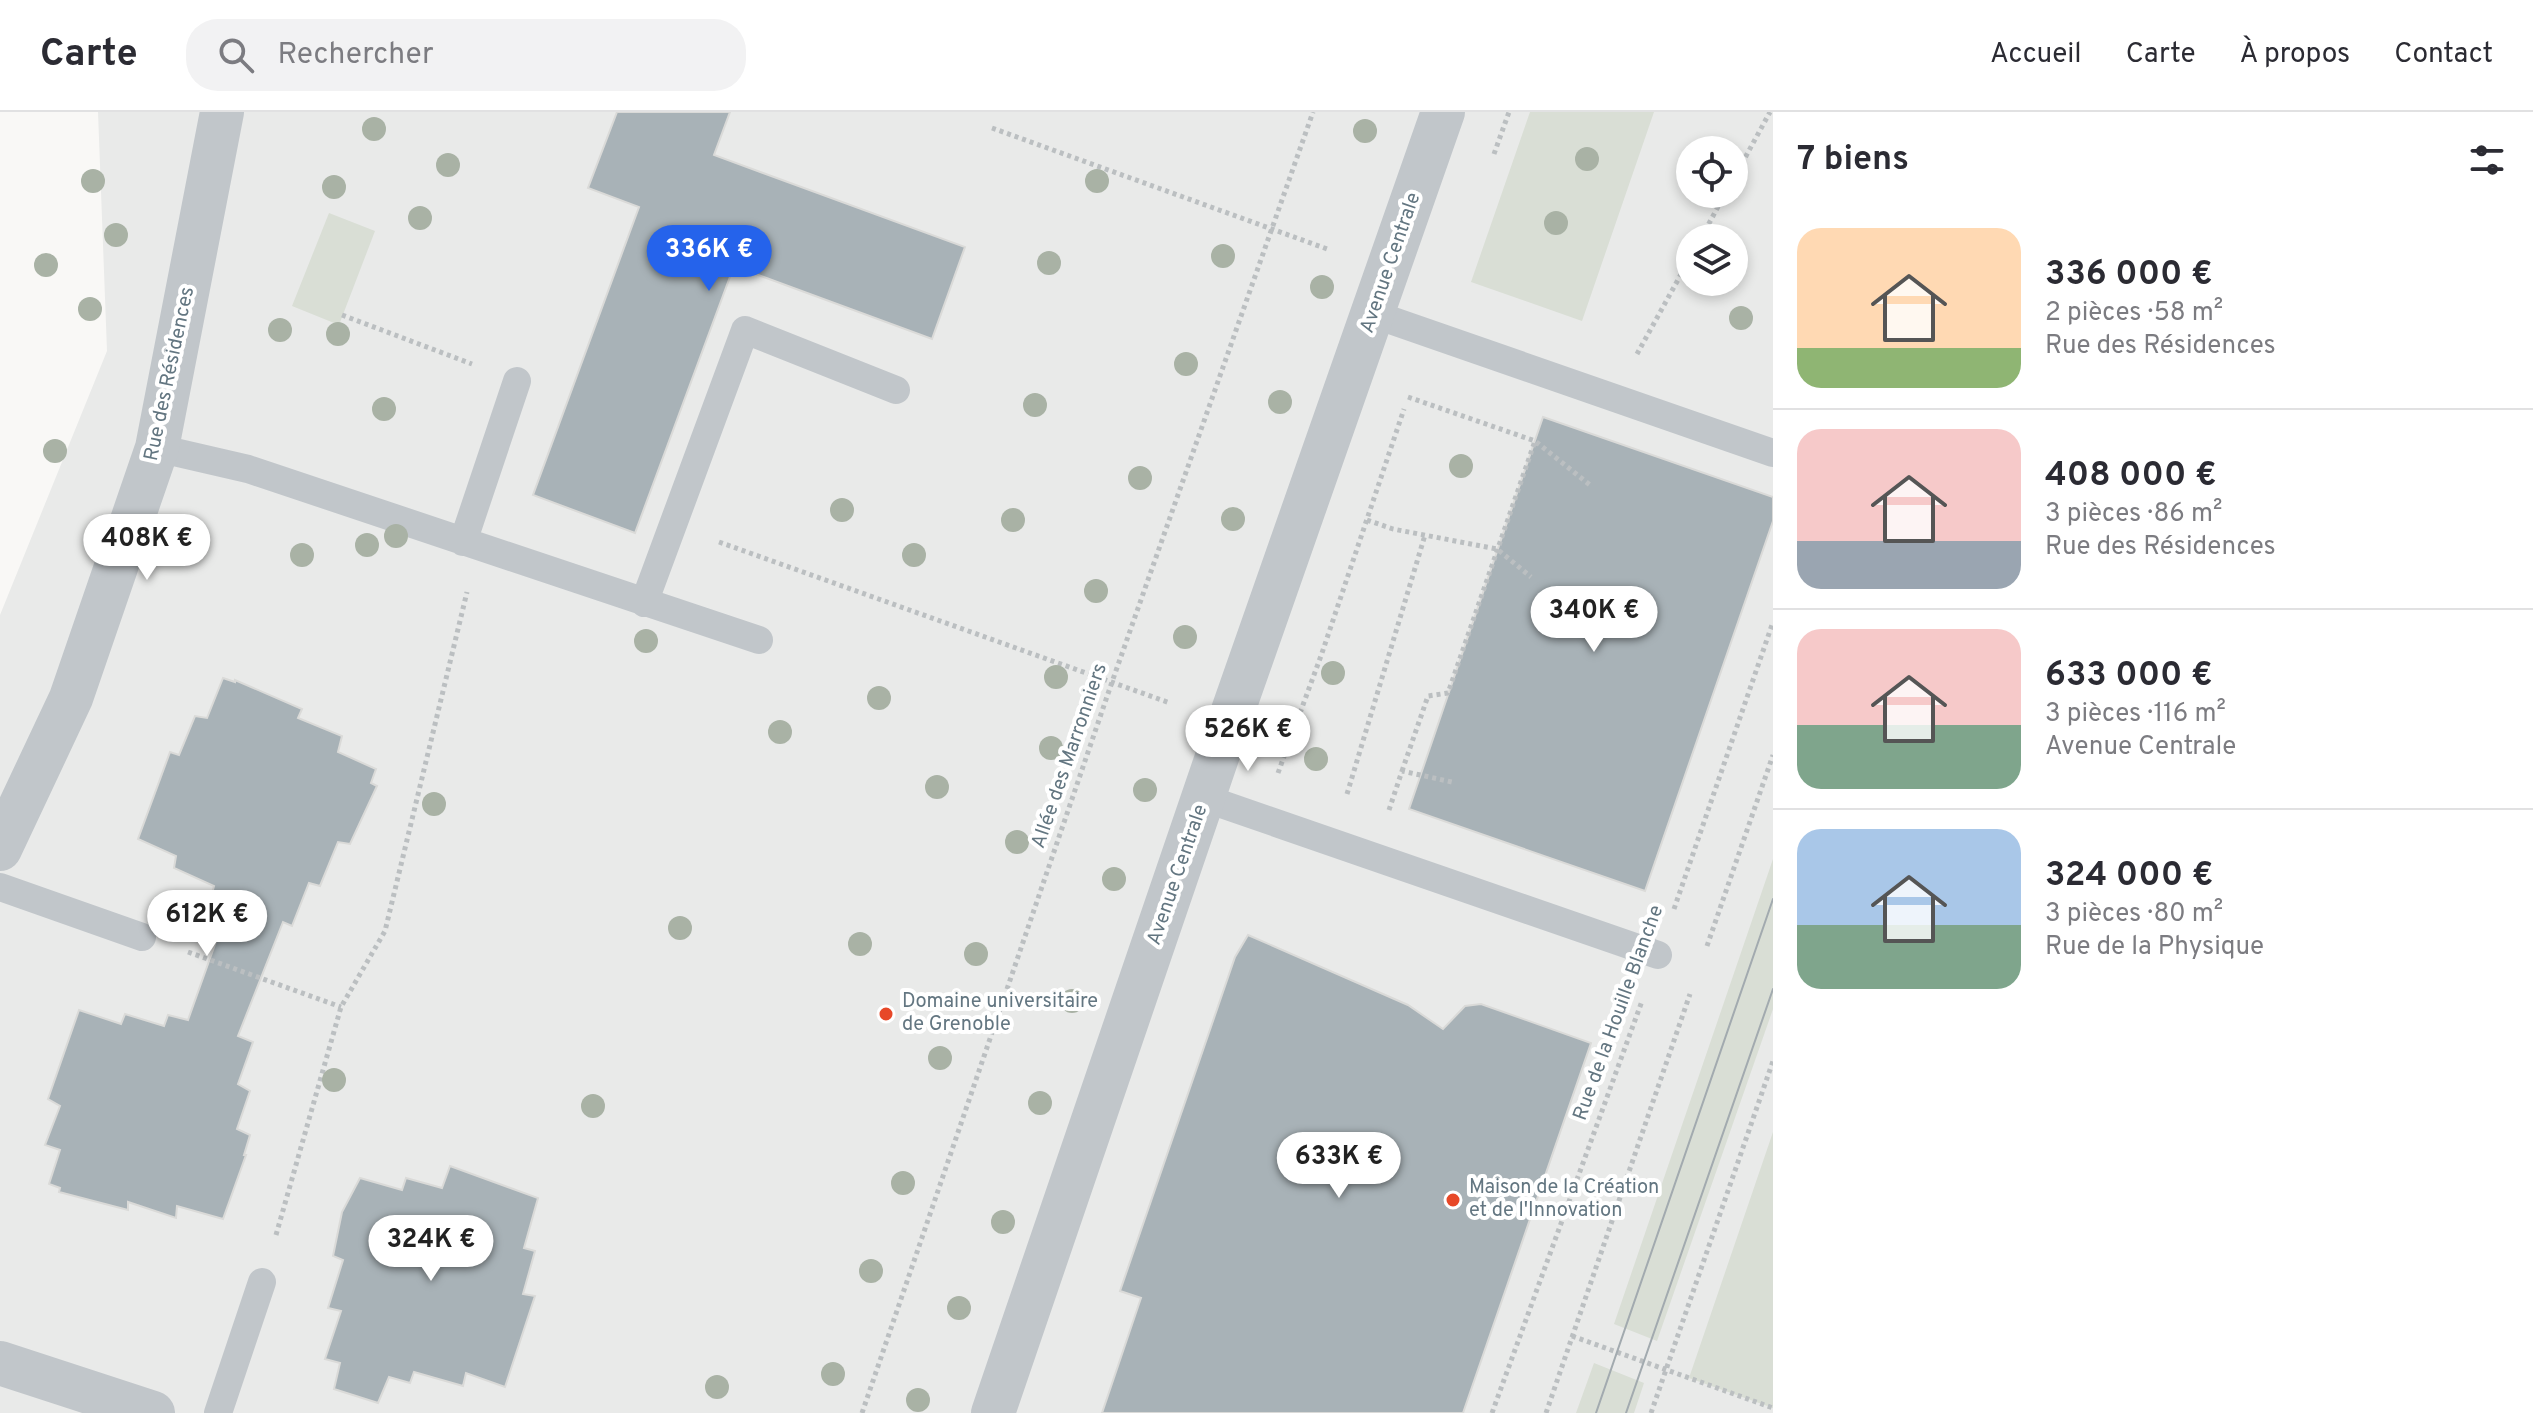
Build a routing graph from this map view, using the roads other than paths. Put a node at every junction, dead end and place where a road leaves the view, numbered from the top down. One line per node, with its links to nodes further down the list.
1 (222, 112): 6 (street, Rue des Résidences)
2 (1443, 112): 3 (street, Avenue Centrale)
3 (1373, 314): 7 (lane); 11 (street, Avenue Centrale)
4 (517, 381): 8 (lane)
5 (896, 390): 9 (lane)
6 (157, 448): 8 (lane); 12 (street, Rue des Résidences)
7 (1773, 453)
8 (463, 542): 9 (lane)
9 (644, 603): 10 (lane)
10 (759, 640)
11 (1204, 798): 15 (lane); 20 (street, Avenue Centrale)
12 (0, 849)
13 (0, 887): 14 (lane)
14 (142, 937)
15 (1658, 955)
16 (262, 1282): 19 (lane)
17 (0, 1363): 18 (street)
18 (153, 1413)
19 (218, 1413)
20 (993, 1413)

